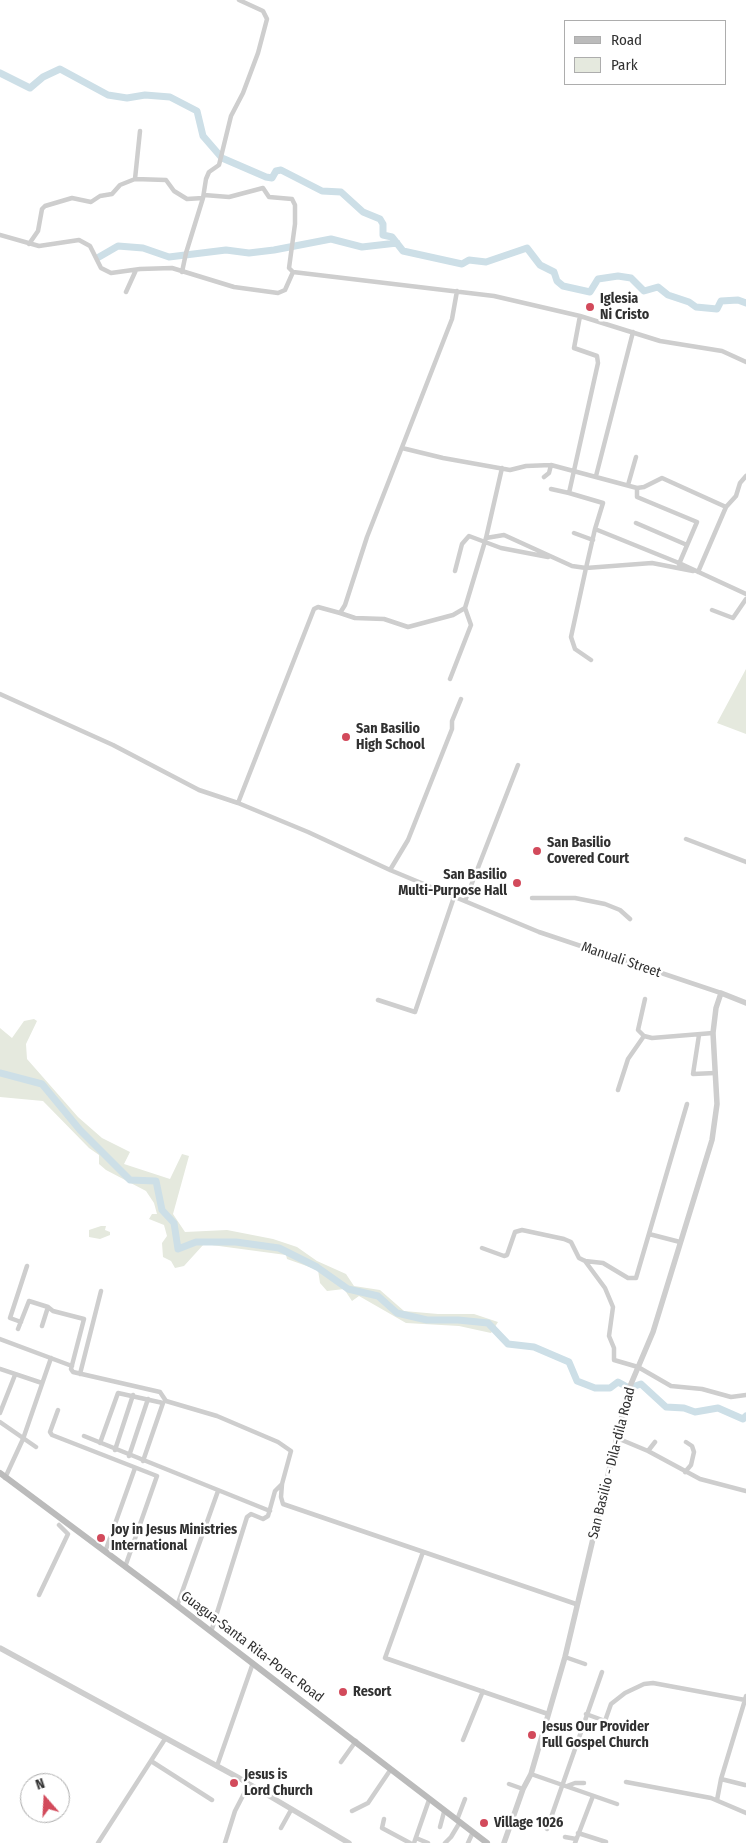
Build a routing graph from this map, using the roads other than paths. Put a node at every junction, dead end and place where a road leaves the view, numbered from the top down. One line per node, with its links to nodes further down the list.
1 (238, 0): 4 (street)
2 (140, 131): 3 (street)
3 (135, 179): 4 (street); 6 (street)
4 (204, 197): 8 (street); 9 (street)
5 (0, 235): 6 (street)
6 (29, 244): 7 (street)
7 (136, 270): 8 (street); 10 (street)
8 (182, 272): 9 (street)
9 (293, 272): 11 (street)
10 (126, 292)
11 (457, 292): 12 (street); 15 (street)
12 (580, 316): 13 (street); 19 (street)
13 (633, 332): 14 (street); 20 (street)
14 (746, 362)
15 (402, 448): 18 (street); 43 (street)
16 (636, 457): 23 (street)
17 (551, 465): 18 (street); 19 (street); 21 (street)
18 (502, 468): 31 (street)
19 (574, 470): 20 (street); 26 (street)
20 (596, 476): 23 (street)
21 (544, 477)
22 (746, 478): 27 (street)
23 (628, 485): 24 (street)
24 (637, 488): 27 (street); 33 (street)
25 (551, 489): 26 (street)
26 (570, 493): 29 (street)
27 (726, 507): 38 (street)
28 (636, 523): 33 (street)
29 (595, 529): 32 (street); 35 (street)
30 (574, 533): 32 (street)
31 (486, 540): 34 (street); 34 (street); 37 (street); 41 (street)
32 (592, 540): 36 (street)
33 (687, 545): 35 (street)
34 (554, 558): 36 (street)
35 (678, 566): 36 (street); 38 (street)
36 (586, 568): 44 (street)
37 (455, 571)
38 (696, 572): 39 (street)
39 (746, 594)
40 (746, 599): 42 (street)
41 (465, 608): 43 (street); 45 (street)
42 (712, 610)
43 (340, 613): 49 (street)
44 (591, 660)
45 (450, 679)
46 (0, 694): 49 (street, Manuali Street)
47 (461, 699): 52 (street)
48 (518, 765): 55 (street)
49 (238, 803): 52 (street, Manuali Street)
50 (686, 839): 51 (street)
51 (746, 862)
52 (390, 870): 53 (street, Manuali Street)
53 (454, 897): 55 (street, Manuali Street); 59 (street)
54 (532, 898): 56 (street)
55 (464, 901): 57 (street, Manuali Street)
56 (630, 919)
57 (721, 994): 60 (street); 61 (street, San Basilio - Dila-dila Road)
58 (645, 999): 63 (street)
59 (378, 1000)
60 (746, 1003)
61 (713, 1033): 62 (street); 64 (street, San Basilio - Dila-dila Road)
62 (698, 1035): 63 (street); 64 (street)
63 (644, 1036): 65 (street)
64 (715, 1073): 68 (street, San Basilio - Dila-dila Road)
65 (618, 1090)
66 (687, 1104): 67 (street)
67 (649, 1234): 68 (street); 70 (street)
68 (680, 1242): 81 (street, San Basilio - Dila-dila Road)
69 (482, 1248): 70 (street)
70 (585, 1261): 81 (street)
71 (27, 1266): 74 (street)
72 (101, 1290): 82 (street)
73 (48, 1307): 74 (street); 75 (street); 79 (street)
74 (21, 1322): 76 (street)
75 (42, 1326)
76 (18, 1329)
77 (0, 1339): 78 (street)
78 (51, 1358): 79 (street); 84 (street)
79 (72, 1366): 82 (street)
80 (0, 1369): 83 (street)
81 (637, 1370): 86 (street); 92 (street, San Basilio - Dila-dila Road)
82 (80, 1374): 105 (street)
83 (15, 1375): 84 (street); 89 (street)
84 (42, 1384): 93 (street)
85 (133, 1395): 87 (street); 96 (street); 98 (street)
86 (746, 1395)
87 (148, 1399): 100 (street); 101 (street)
88 (58, 1410): 102 (street)
89 (0, 1413)
90 (0, 1422): 93 (street)
91 (84, 1436): 96 (street)
92 (617, 1438): 99 (street); 116 (street, San Basilio - Dila-dila Road)
93 (23, 1439): 97 (street); 104 (street)
94 (654, 1442): 99 (street)
95 (686, 1442): 103 (street)
96 (100, 1443): 98 (street)
97 (36, 1447)
98 (115, 1450): 100 (street)
99 (648, 1451): 103 (street)
100 (129, 1456): 101 (street)
101 (143, 1461): 106 (street)
102 (135, 1468): 112 (street); 114 (street)
103 (685, 1472): 107 (street)
104 (3, 1476): 112 (main road, Guagua-Santa Rita-Porac Road)
105 (282, 1484): 108 (street); 109 (street)
106 (218, 1491): 110 (street); 117 (street)
107 (746, 1491)
108 (281, 1497): 109 (street); 113 (street)
109 (273, 1498): 110 (street)
110 (270, 1511): 118 (street)
111 (59, 1525): 115 (street)
112 (105, 1552): 114 (main road, Guagua-Santa Rita-Porac Road)
113 (423, 1552): 116 (street); 124 (street)
114 (125, 1567): 117 (main road, Guagua-Santa Rita-Porac Road)
115 (39, 1595)
116 (576, 1604): 120 (street, San Basilio - Dila-dila Road)
117 (177, 1606): 118 (main road, Guagua-Santa Rita-Porac Road)
118 (211, 1632): 121 (main road, Guagua-Santa Rita-Porac Road)
119 (0, 1648): 128 (street)
120 (565, 1658): 122 (street); 126 (street, San Basilio - Dila-dila Road)
121 (252, 1663): 130 (main road, Guagua-Santa Rita-Porac Road); 133 (street)
122 (585, 1664)
123 (602, 1672): 127 (street)
124 (482, 1691): 126 (street); 129 (street)
125 (745, 1698): 127 (street); 136 (street)
126 (548, 1714): 135 (street, San Basilio - Dila-dila Road)
127 (586, 1714): 142 (street)
128 (165, 1739): 131 (street); 133 (street)
129 (463, 1740)
130 (356, 1742): 132 (street); 134 (main road, Guagua-Santa Rita-Porac Road)
131 (151, 1761): 146 (street); 166 (street)
132 (340, 1762)
133 (217, 1766): 139 (street)
134 (391, 1769): 147 (main road, Guagua-Santa Rita-Porac Road); 151 (street)
135 (531, 1774): 142 (street); 143 (street, San Basilio - Dila-dila Road)
136 (720, 1779): 141 (street); 148 (street)
137 (626, 1782): 148 (street)
138 (584, 1783): 142 (street)
139 (249, 1784): 150 (street); 167 (street)
140 (509, 1784): 143 (street)
141 (745, 1785)
142 (564, 1786): 144 (street); 158 (street)
143 (523, 1789): 173 (street, San Basilio - Dila-dila Road)
144 (593, 1796): 149 (street); 160 (street)
145 (465, 1799): 155 (street)
146 (212, 1800)
147 (429, 1800): 152 (main road, Guagua-Santa Rita-Porac Road); 162 (street)
148 (717, 1800): 153 (street)
149 (617, 1804)
150 (291, 1810): 157 (street); 164 (street)
151 (352, 1811)
152 (444, 1812): 155 (main road, Guagua-Santa Rita-Porac Road); 156 (street)
153 (746, 1813)
154 (384, 1819): 168 (street)
155 (458, 1821): 159 (main road, Guagua-Santa Rita-Porac Road); 170 (street)
156 (440, 1827)
157 (281, 1828)
158 (547, 1828)
159 (473, 1832): 171 (street); 172 (main road, Guagua-Santa Rita-Porac Road)
160 (578, 1833): 163 (street); 165 (street)
161 (564, 1837): 163 (street)
162 (415, 1840): 169 (street)
163 (575, 1841)
164 (345, 1842)
165 (606, 1842)
166 (98, 1843)
167 (225, 1843)
168 (410, 1843)
169 (428, 1843)
170 (444, 1843)
171 (468, 1843)
172 (487, 1843)
173 (504, 1843)

